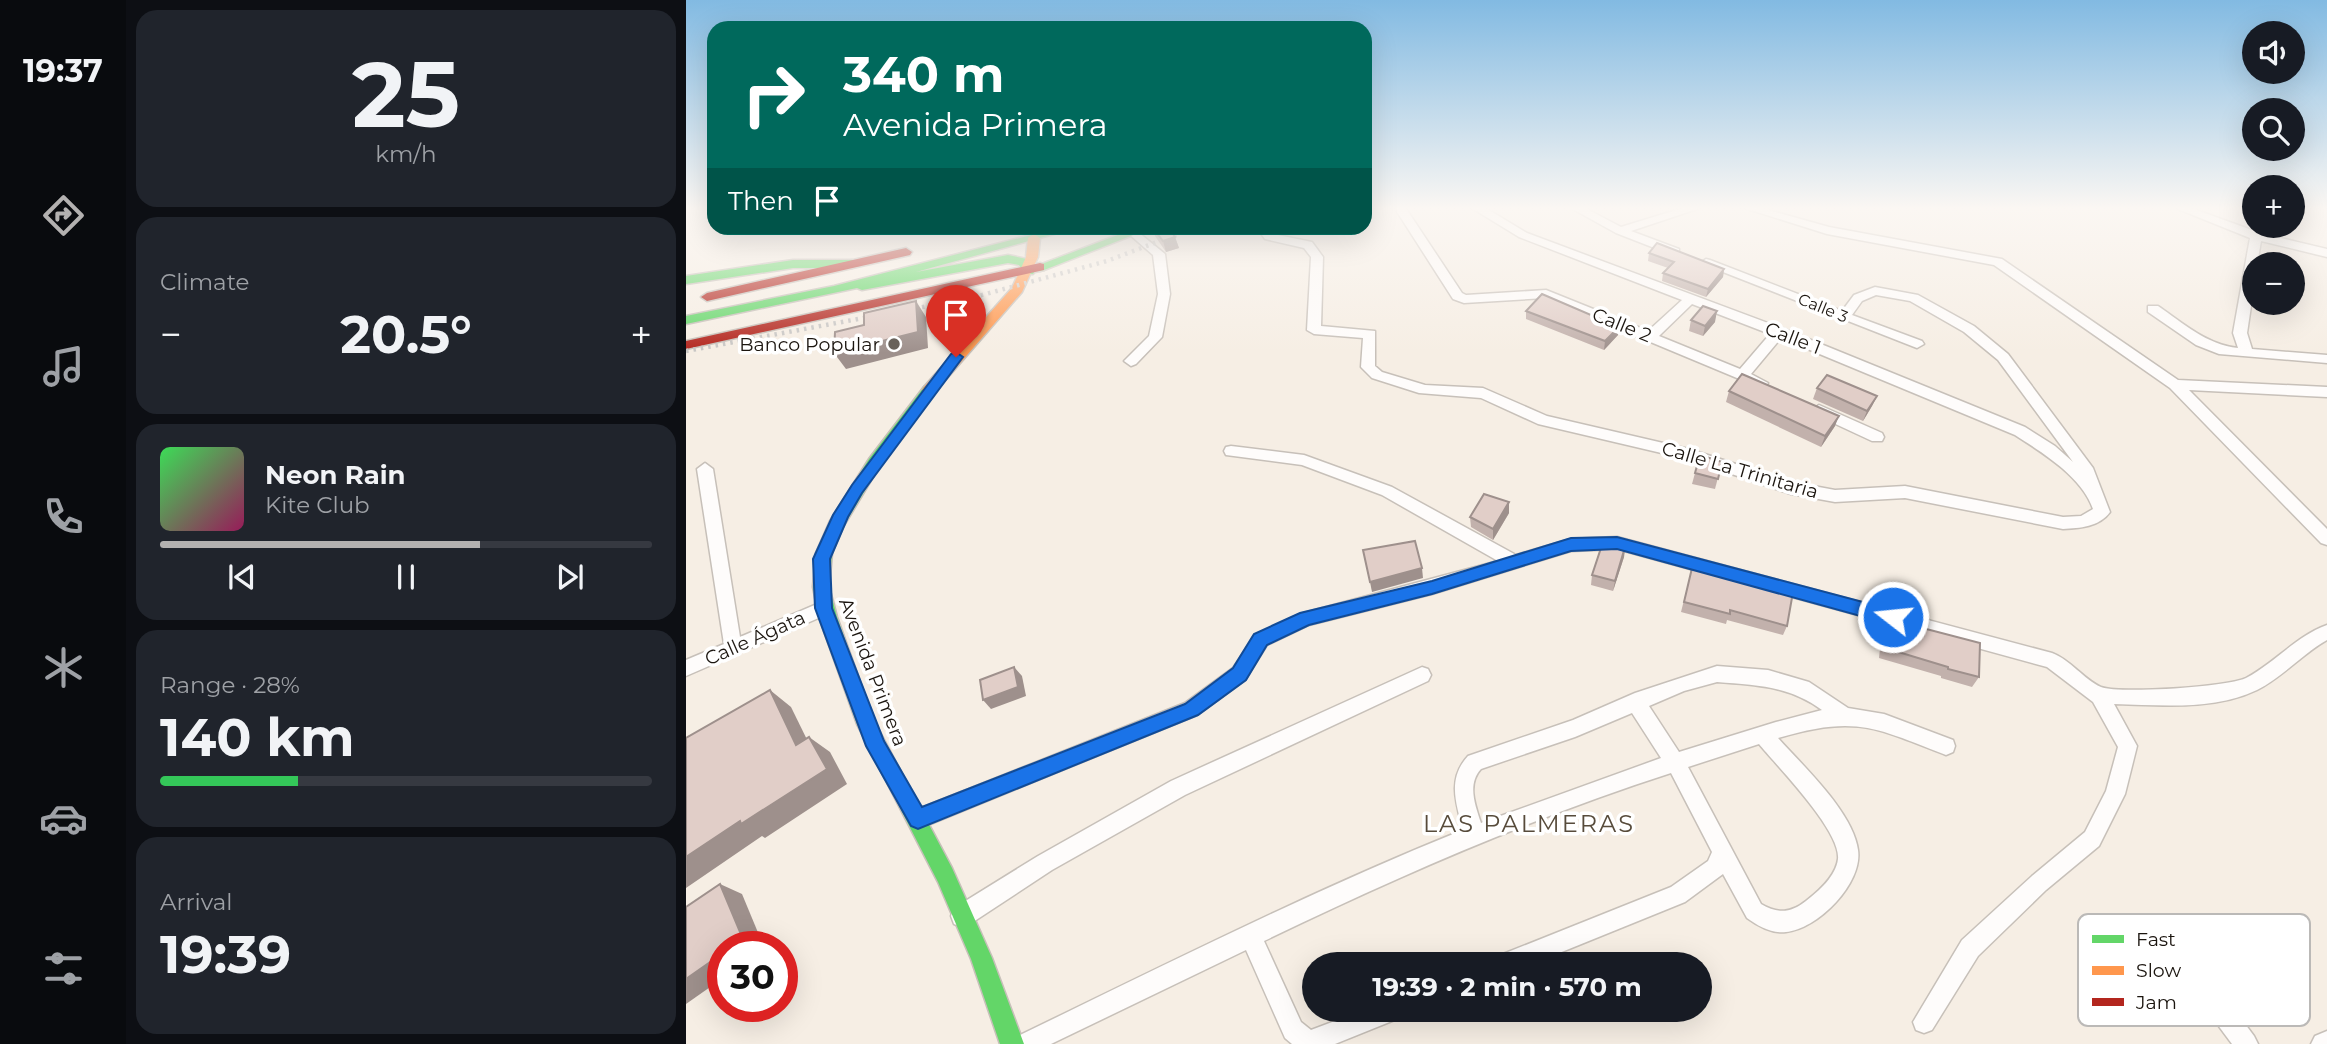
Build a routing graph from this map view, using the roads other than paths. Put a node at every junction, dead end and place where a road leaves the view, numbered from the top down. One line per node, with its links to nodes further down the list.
1 (890, 256): 12 (main road)
2 (966, 256): 15 (main road)
3 (1033, 256): 13 (main road, Avenida Primera)
4 (1070, 256): 13 (main road)
5 (1159, 256): 27 (street)
6 (1316, 256): 36 (street, Calle La Trinitaria)
7 (1431, 256): 22 (street, Calle 2)
8 (1576, 256): 17 (street, Calle 1)
9 (1686, 256): 19 (street, Calle 3)
10 (1964, 256): 29 (street)
11 (2253, 256): 25 (street)
12 (852, 264): 14 (main road); 16 (main road)
13 (1029, 271): 15 (main road); 24 (main road); 39 (main road, Avenida Primera)
14 (686, 280)
15 (834, 290): 20 (main road)
16 (696, 299)
17 (1690, 299): 21 (street, Calle 1); 22 (street)
18 (2153, 310): 25 (street)
19 (1844, 317): 23 (street, Calle 3); 36 (street)
20 (686, 320)
21 (1779, 332): 28 (street); 36 (street, Calle 1)
22 (1650, 337): 28 (street, Calle 2)
23 (1917, 344)
24 (686, 345)
25 (2246, 351): 26 (street)
26 (2327, 359)
27 (1132, 361)
28 (1742, 375): 30 (street, Calle 2)
29 (2175, 385): 31 (street); 37 (street)
30 (1779, 392)
31 (2327, 392)
32 (1804, 403): 33 (street)
33 (1877, 437)
34 (1231, 451): 38 (street)
35 (705, 469): 41 (street)
36 (2096, 493)
37 (2327, 540)
38 (1514, 562): 44 (street); 50 (street)
39 (824, 608): 41 (street, Calle Ágata); 50 (main road, Avenida Primera)
40 (2327, 632): 44 (street)
41 (733, 648): 42 (street, Calle Ágata)
42 (686, 668)
43 (1422, 675): 53 (street)
44 (2099, 696): 57 (street)
45 (1635, 701): 46 (street); 49 (street); 51 (street)
46 (1845, 716): 47 (street); 48 (street)
47 (1764, 736): 49 (street); 52 (street)
48 (1946, 746)
49 (1675, 762): 51 (street); 52 (street)
50 (918, 819): 53 (main road, Avenida Primera)
51 (1474, 835): 54 (street)
52 (1723, 852): 55 (street)
53 (962, 916): 59 (main road, Avenida Primera)
54 (1251, 937): 56 (street); 60 (street)
55 (1536, 952)
56 (1361, 1022)
57 (1924, 1022)
58 (2233, 1026): 61 (street)
59 (1012, 1044)
60 (1026, 1044)
61 (2246, 1044)

